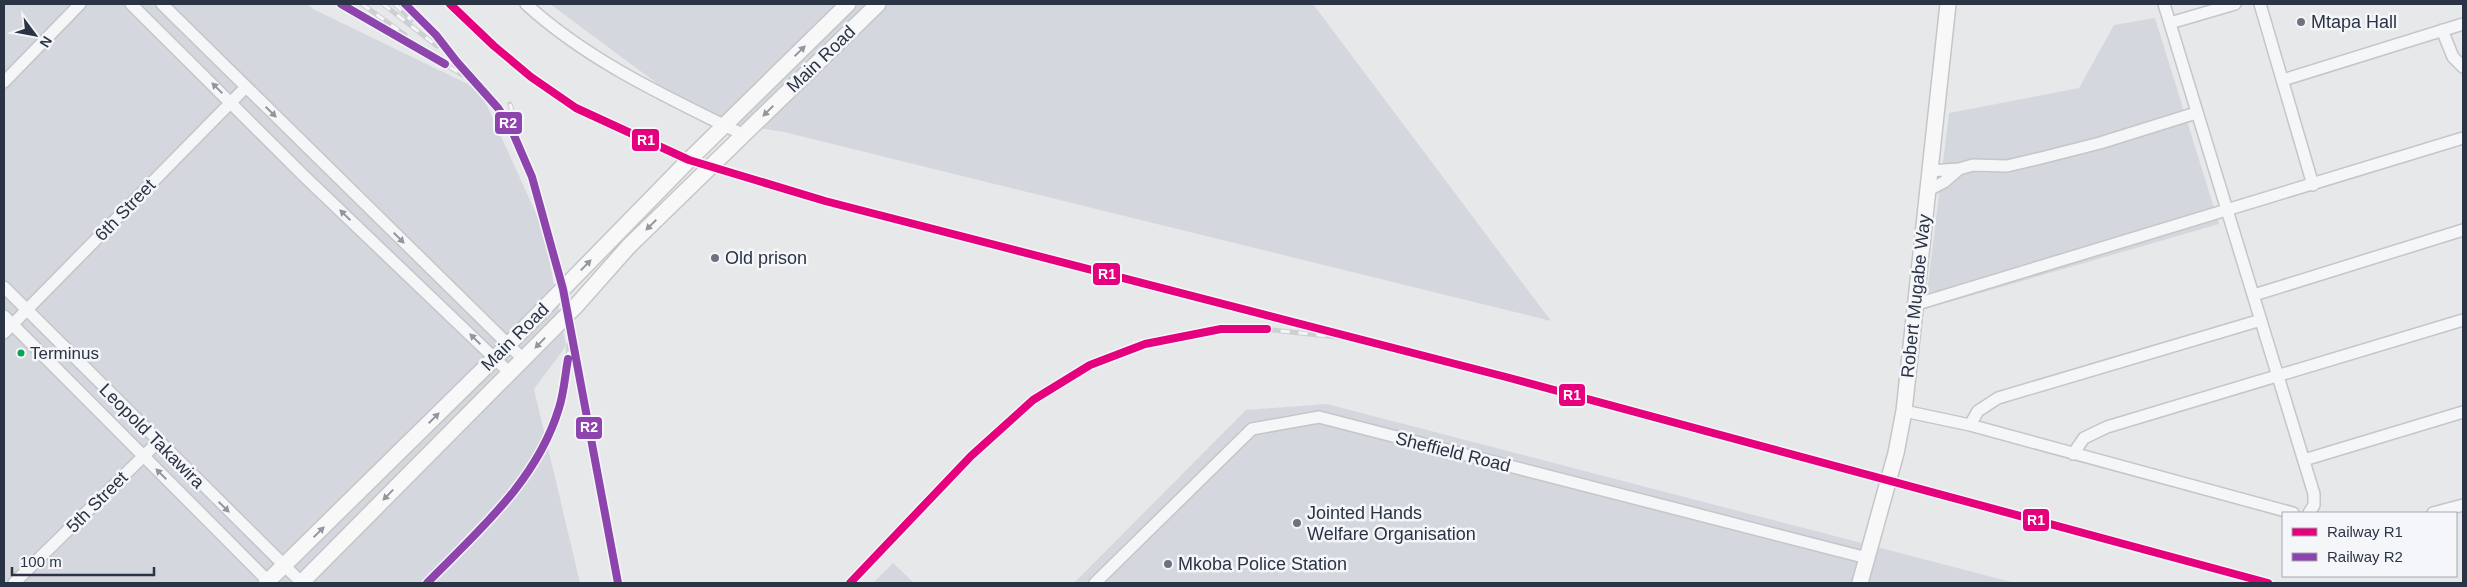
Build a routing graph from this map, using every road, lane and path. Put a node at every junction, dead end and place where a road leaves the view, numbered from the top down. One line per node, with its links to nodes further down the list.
1 (80, 4): 17 (street)
2 (131, 4): 19 (street, one-way to 2)
3 (162, 4): 18 (street)
4 (526, 4): 21 (street)
5 (878, 4): 11 (main road, Main Road)
6 (1948, 4): 25 (main road, Robert Mugabe Way)
7 (2164, 4): 12 (street)
8 (2235, 4): 12 (street)
9 (2260, 4): 16 (street)
10 (847, 5): 11 (main road); 21 (main road, Main Road, one-way to 10)
11 (861, 20): 22 (main road, Main Road, one-way to 22)
12 (2170, 23): 20 (street)
13 (2463, 24): 14 (street)
14 (2442, 30): 15 (street); 16 (street)
15 (2463, 67)
16 (2282, 80): 26 (street)
17 (4, 82)
18 (246, 88): 19 (street, 6th Street); 29 (street, one-way to 29)
19 (231, 102): 31 (street, one-way to 19); 35 (street, 6th Street)
20 (2196, 112): 24 (street); 28 (street)
21 (724, 125): 22 (street); 39 (main road, Main Road, one-way to 21)
22 (744, 135): 41 (main road, Main Road, one-way to 41)
23 (2463, 138): 26 (street)
24 (1959, 169): 25 (street); 27 (street)
25 (1929, 171): 27 (main road, Robert Mugabe Way)
26 (2313, 185): 28 (street)
27 (1927, 191): 34 (main road, Robert Mugabe Way)
28 (2227, 210): 33 (street); 34 (street)
29 (380, 219): 31 (street); 39 (street, one-way to 39)
30 (2463, 230): 33 (street)
31 (365, 234): 40 (street, one-way to 31)
32 (4, 288): 35 (street, Leopold Takawira)
33 (2254, 295): 36 (street)
34 (1914, 305): 44 (main road, Robert Mugabe Way)
35 (26, 311): 38 (street, 6th Street); 47 (street, Leopold Takawira)
36 (2261, 320): 43 (street); 46 (street)
37 (2463, 320): 43 (street)
38 (6, 325): 50 (street, Leopold Takawira)
39 (509, 344): 40 (main road, Main Road); 41 (street)
40 (494, 358): 42 (street); 48 (main road, Main Road, one-way to 40)
41 (524, 359): 42 (main road, Main Road)
42 (510, 373): 52 (main road, Main Road)
43 (2278, 375): 49 (street); 51 (street)
44 (1904, 411): 46 (street); 57 (main road, Robert Mugabe Way)
45 (2463, 412): 51 (street)
46 (1970, 425): 49 (street)
47 (158, 442): 50 (street, 5th Street); 58 (street, Leopold Takawira, one-way to 58)
48 (400, 452): 52 (main road); 58 (main road, Main Road, one-way to 48)
49 (2073, 454): 54 (street)
50 (143, 456): 59 (street, 5th Street); 60 (street, Leopold Takawira, one-way to 50)
51 (2304, 460): 55 (street)
52 (414, 468): 61 (main road, Main Road, one-way to 61)
53 (2463, 505): 56 (street)
54 (2289, 512)
55 (2310, 512)
56 (2437, 512)
57 (1867, 558): 62 (street, Sheffield Road); 63 (main road, Robert Mugabe Way)
58 (284, 566): 60 (main road, Main Road); 61 (street, Leopold Takawira)
59 (14, 583)
60 (268, 583)
61 (301, 583)
62 (1095, 583)
63 (1860, 583)

